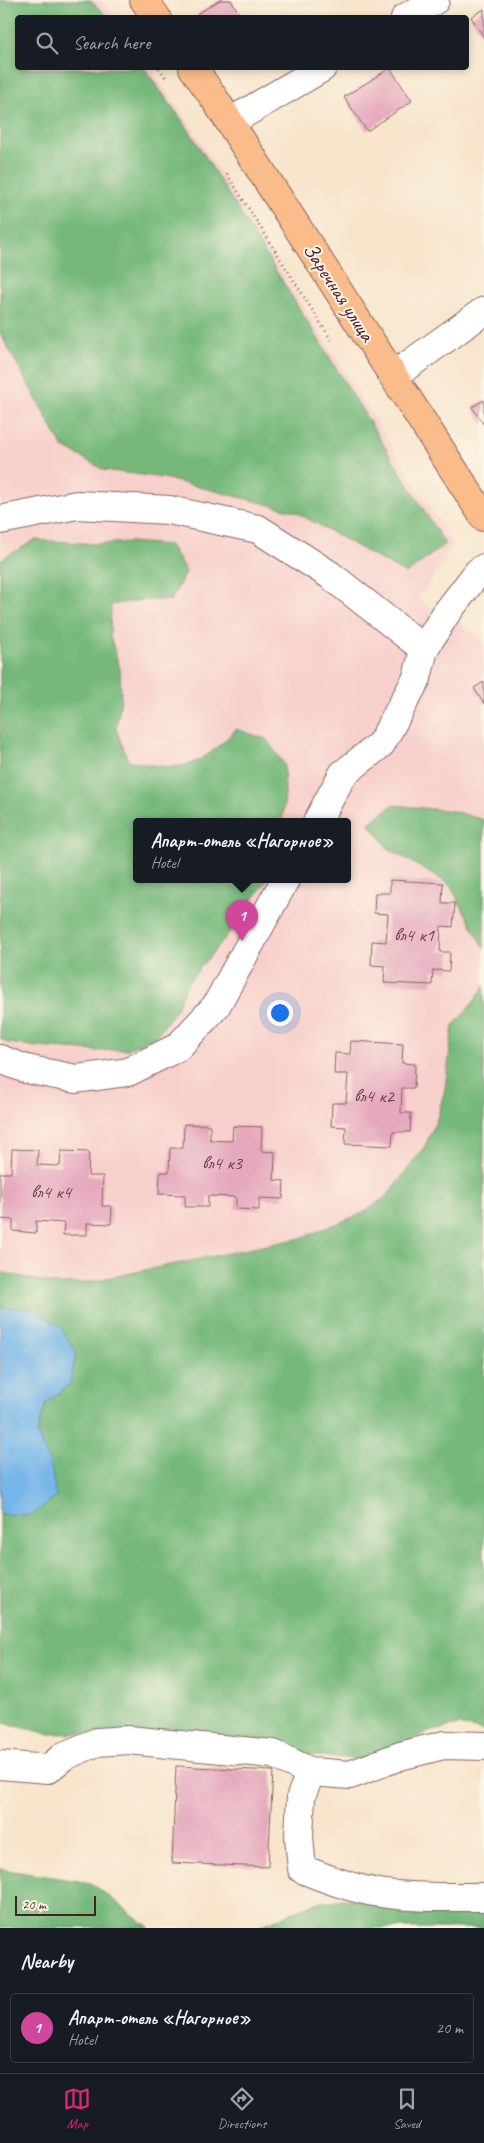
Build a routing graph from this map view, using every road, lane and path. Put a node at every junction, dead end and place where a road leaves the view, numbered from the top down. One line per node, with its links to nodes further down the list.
1 (144, 0): 3 (main road)
2 (435, 0): 4 (lane)
3 (155, 15)
4 (410, 15)
5 (161, 70): 8 (path)
6 (194, 70): 9 (main road, Заречная улица)
7 (319, 70): 9 (lane)
8 (169, 82)
9 (230, 122): 13 (main road, Заречная улица)
10 (224, 168): 12 (path)
11 (484, 311): 13 (lane)
12 (333, 343)
13 (393, 376): 14 (main road, Заречная улица)
14 (484, 517)
15 (0, 520): 17 (lane)
16 (484, 568): 17 (lane)
17 (424, 649): 18 (lane)
18 (319, 818)
19 (283, 883): 20 (lane)
20 (0, 1059)
21 (484, 1746): 23 (lane)
22 (0, 1765): 23 (lane)
23 (311, 1772): 24 (lane)
24 (484, 1897)

